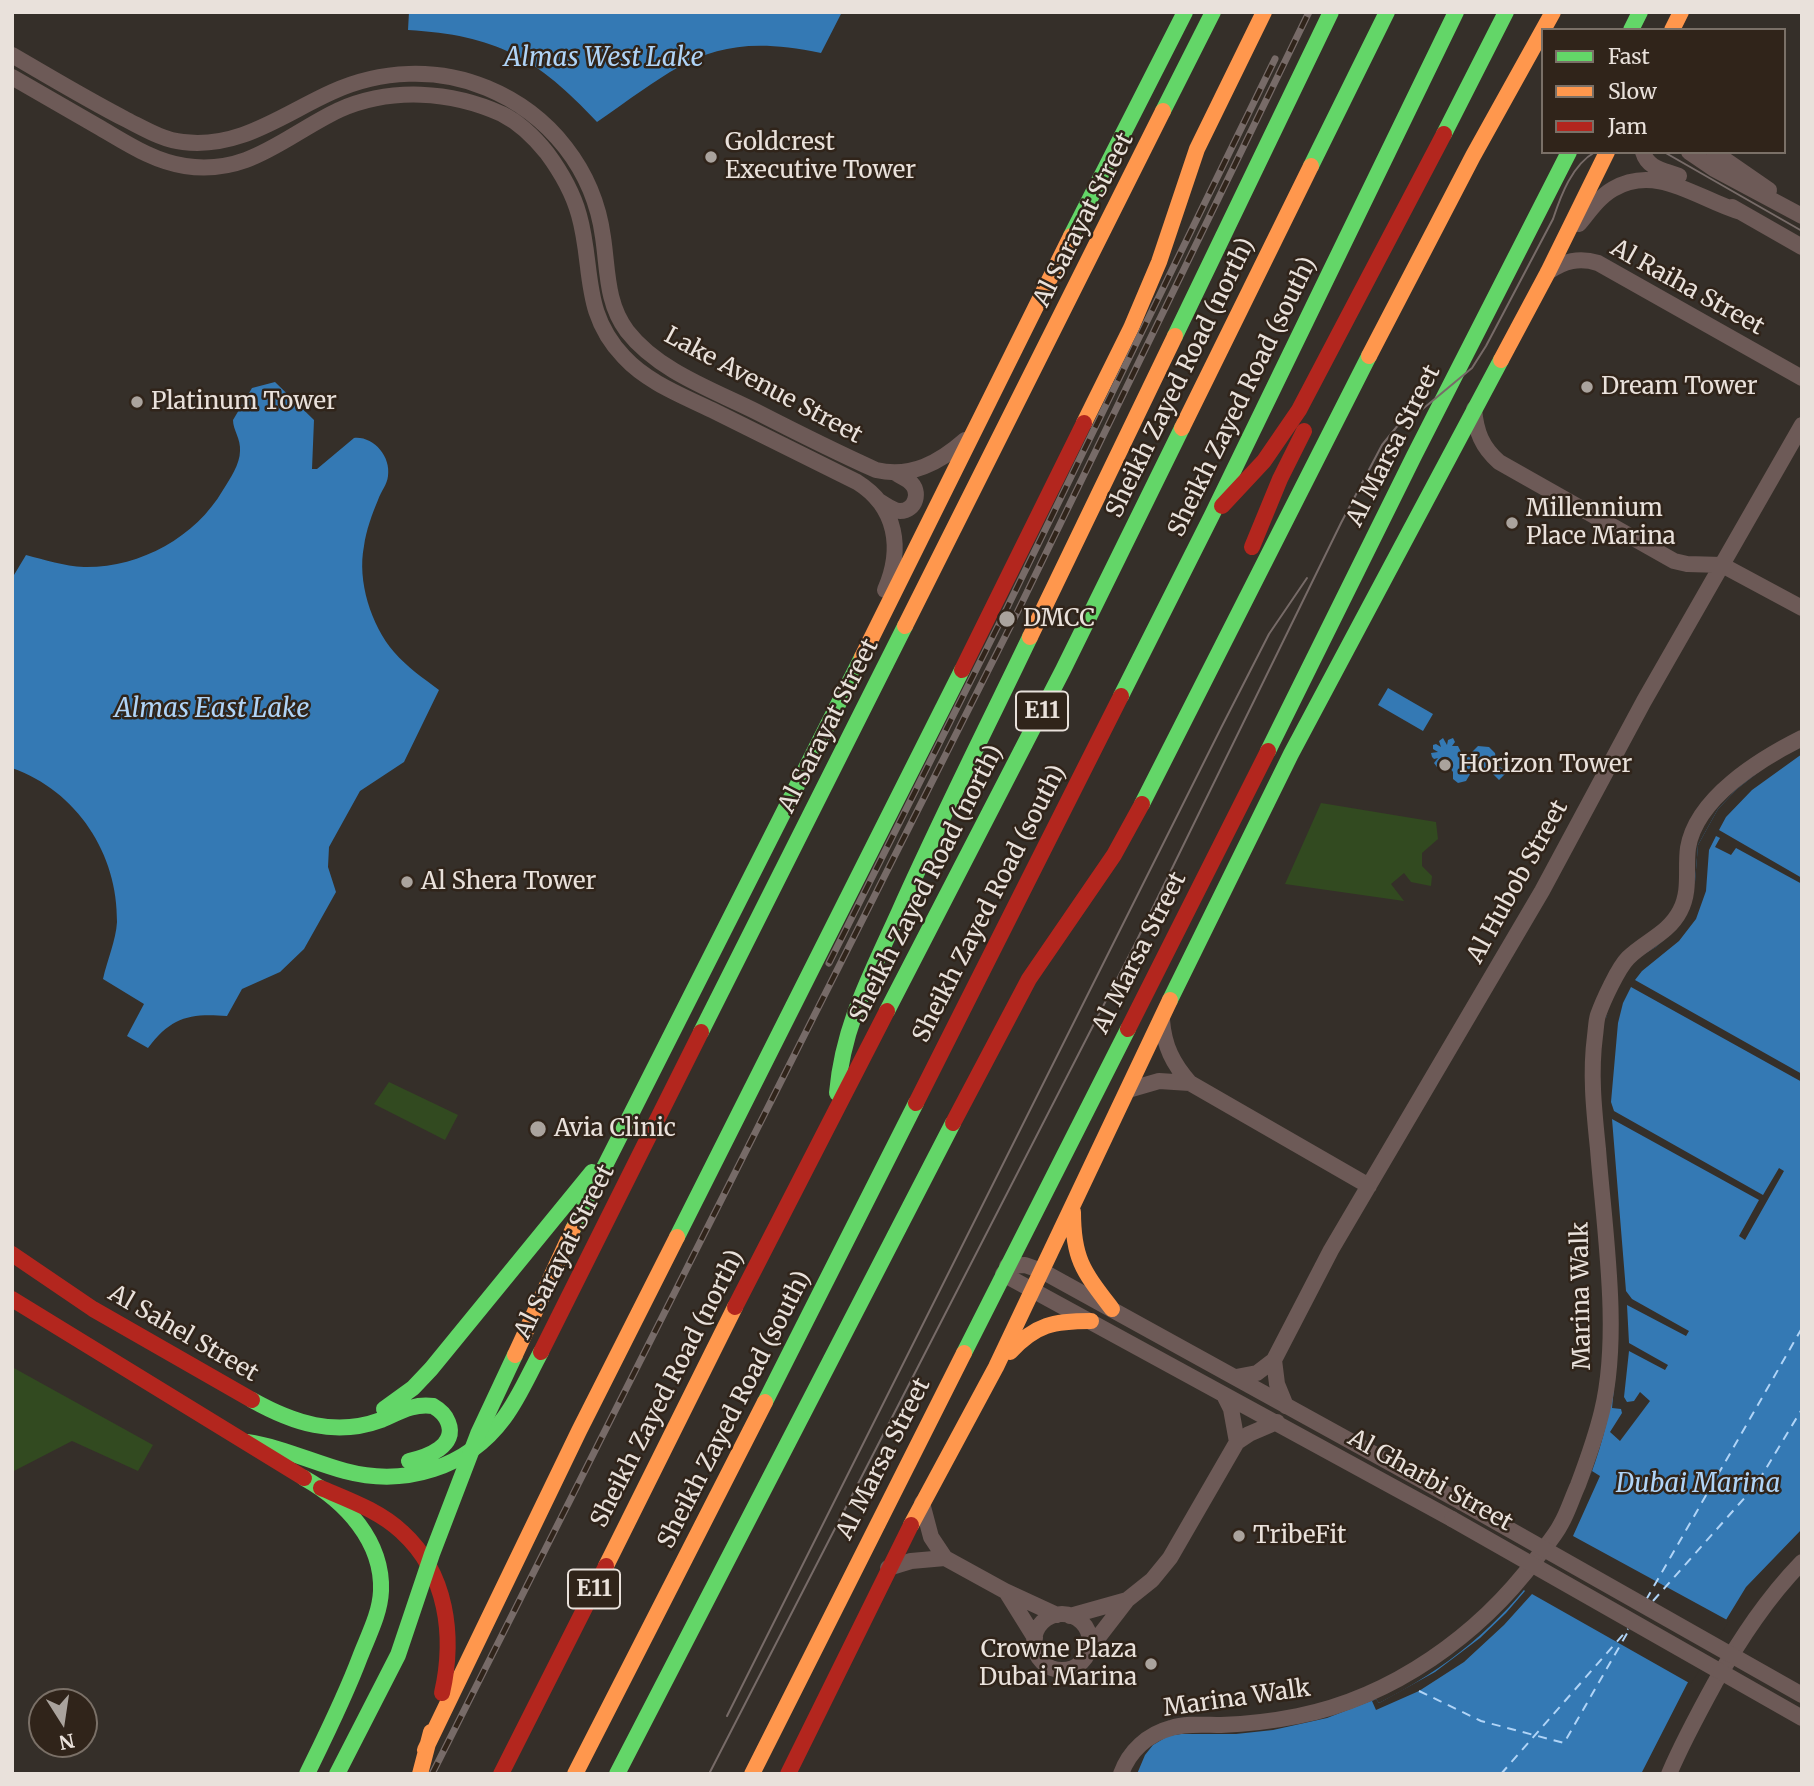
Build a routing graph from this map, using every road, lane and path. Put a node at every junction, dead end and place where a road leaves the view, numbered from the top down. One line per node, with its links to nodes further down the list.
1 (1185, 12): 31 (main road, Al Sarayat Street)
2 (1213, 12): 40 (main road, Al Sarayat Street)
3 (1264, 12): 78 (main road)
4 (1331, 12): 45 (main road)
5 (1387, 12): 45 (main road, Sheikh Zayed Road (north) / E11)
6 (1456, 12): 34 (main road, Sheikh Zayed Road (south) / E11)
7 (1506, 12): 26 (main road)
8 (1553, 12): 11 (main road)
9 (1640, 12): 12 (main road)
10 (1681, 12): 13 (main road)
11 (1544, 28)
12 (1632, 28)
13 (1673, 28)
14 (1541, 34): 38 (main road)
15 (12, 55): 32 (street, Lake Avenue Street)
16 (12, 77): 33 (street, Lake Avenue Street)
17 (1568, 154): 50 (main road, Al Marsa Street)
18 (1606, 154): 24 (main road, Al Marsa Street)
19 (1644, 154): 22 (street)
20 (1692, 154): 23 (street)
21 (1717, 154): 23 (street)
22 (1741, 212): 24 (street); 25 (street)
23 (1802, 215)
24 (1563, 241): 27 (main road, Al Marsa Street)
25 (1802, 247)
26 (1380, 258): 34 (main road); 38 (main road)
27 (1548, 272): 28 (street, Al Raiha Street); 29 (main road, Al Marsa Street)
28 (1802, 378)
29 (1474, 409): 35 (street); 42 (main road, Al Marsa Street)
30 (1802, 425): 35 (street, Al Hubob Street)
31 (975, 432): 32 (street, Lake Avenue Street); 37 (main road, Al Sarayat Street)
32 (895, 473): 33 (street, Lake Avenue Street)
33 (880, 501): 37 (street)
34 (1212, 515): 83 (main road, Sheikh Zayed Road (south) / E11)
35 (1722, 565): 36 (street); 47 (street, Al Hubob Street)
36 (1802, 608)
37 (879, 624): 39 (main road, Al Sarayat Street)
38 (1224, 639): 84 (main road)
39 (839, 701): 40 (main road); 46 (main road, Al Sarayat Street)
40 (862, 711): 65 (main road, Al Sarayat Street)
41 (1802, 738): 87 (street, Marina Walk)
42 (1162, 1016): 43 (street); 44 (main road, Al Marsa Street)
43 (1190, 1083): 44 (street); 47 (street)
44 (1128, 1090): 48 (main road, Al Marsa Street)
45 (837, 1107): 82 (main road, Sheikh Zayed Road (north) / E11)
46 (620, 1138): 62 (main road, Al Sarayat Street); 80 (main road, Al Sarayat Street, bridge)
47 (1368, 1186): 56 (street, Al Hubob Street)
48 (1073, 1205): 51 (main road, Al Marsa Street); 54 (main road)
49 (12, 1254): 62 (main road, Al Sahel Street)
50 (1005, 1270): 51 (street, Al Gharbi Street); 52 (street, Al Gharbi Street); 85 (main road, Al Marsa Street)
51 (1042, 1271): 52 (main road); 54 (street, Al Gharbi Street)
52 (1033, 1289): 55 (street, Al Gharbi Street); 57 (main road)
53 (12, 1299): 63 (main road, Al Sarayat Street)
54 (1112, 1309): 58 (street, Al Gharbi Street)
55 (1091, 1321): 57 (main road); 59 (street, Al Gharbi Street)
56 (1274, 1360): 58 (street); 60 (street)
57 (996, 1367): 67 (main road)
58 (1236, 1377): 60 (street, Al Gharbi Street)
59 (1224, 1395): 61 (street, Al Gharbi Street); 64 (street)
60 (1286, 1406): 76 (street, Al Gharbi Street, bridge)
61 (1277, 1422): 64 (street); 77 (street, Al Gharbi Street, bridge)
62 (342, 1428): 65 (main road)
63 (247, 1442): 65 (main road, Al Sarayat Street); 66 (main road, Al Sarayat Street)
64 (1237, 1442): 72 (street)
65 (308, 1458)
66 (321, 1488): 78 (main road); 79 (main road, Al Sarayat Street)
67 (922, 1503): 68 (street); 70 (main road)
68 (945, 1558): 70 (street); 71 (street)
69 (1802, 1562): 88 (street)
70 (888, 1569): 86 (main road)
71 (1006, 1591): 73 (street); 74 (street)
72 (1127, 1600): 73 (street); 75 (street)
73 (1063, 1615): 74 (street); 75 (street)
74 (1035, 1638): 75 (street)
75 (1090, 1648)
76 (1802, 1695)
77 (1802, 1718)
78 (425, 1750): 81 (main road)
79 (307, 1774)
80 (337, 1774)
81 (420, 1774)
82 (501, 1774)
83 (575, 1774)
84 (617, 1774)
85 (752, 1774)
86 (788, 1774)
87 (1121, 1774)
88 (1669, 1774)

